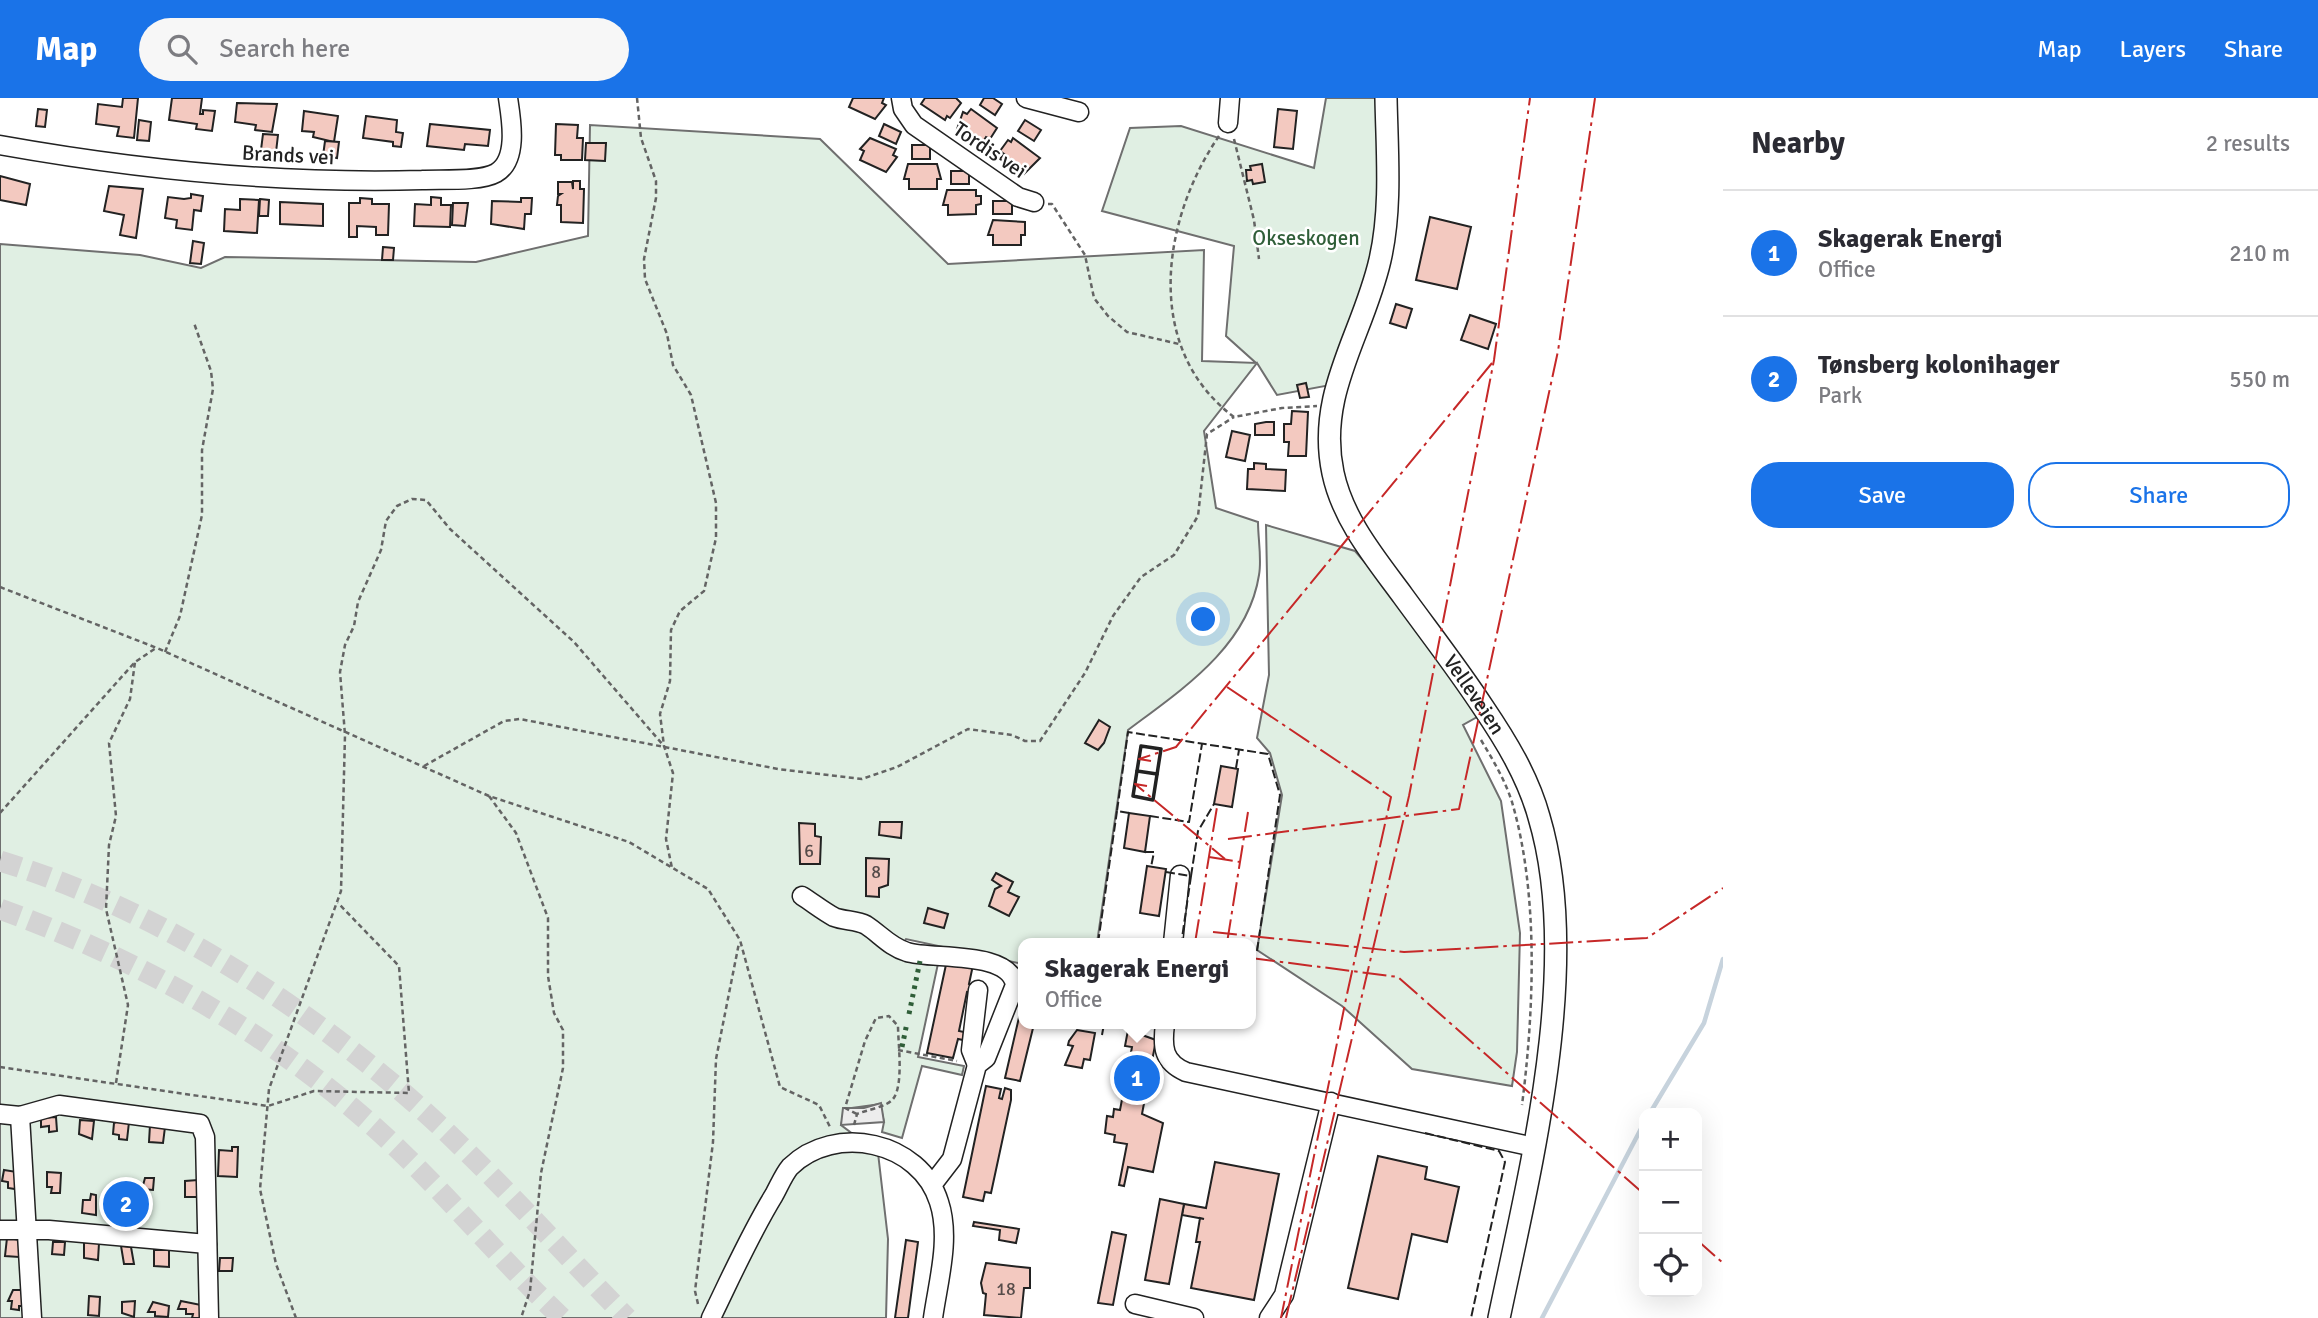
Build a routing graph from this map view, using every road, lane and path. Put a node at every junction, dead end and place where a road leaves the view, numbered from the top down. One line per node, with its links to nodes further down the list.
1 (508, 98): 9 (street, Brands vei)
2 (637, 98): 22 (path)
3 (901, 98): 10 (street, Tordis vei)
4 (1026, 98): 7 (street)
5 (1230, 98): 8 (street)
6 (1386, 98): 14 (main road, Velleveien)
7 (1079, 112)
8 (1228, 123): 11 (path); 13 (path)
9 (0, 145)
10 (1034, 202): 13 (path)
11 (1259, 260)
12 (194, 323): 18 (path)
13 (1179, 344): 15 (path)
14 (1330, 408): 15 (path); 47 (main road, Velleveien)
15 (1234, 417): 22 (path)
16 (0, 587): 17 (path)
17 (157, 648): 18 (path); 19 (path)
18 (165, 652): 20 (path)
19 (135, 662): 25 (path); 38 (path)
20 (345, 735): 22 (path); 23 (path); 29 (path)
21 (1480, 738): 41 (path)
22 (664, 746): 23 (path); 26 (path)
23 (424, 767): 24 (path)
24 (489, 796): 26 (path); 57 (path)
25 (0, 813)
26 (672, 868): 31 (path)
27 (1180, 876): 30 (street)
28 (802, 896): 32 (street)
29 (337, 902): 40 (path); 40 (path)
30 (1174, 938)
31 (740, 940): 46 (path); 52 (path)
32 (1018, 977): 36 (street)
33 (978, 990): 36 (street)
34 (1165, 1029): 39 (street)
35 (898, 1050): 36 (path); 43 (path); 43 (path)
36 (977, 1065): 48 (street)
37 (0, 1067): 38 (path)
38 (116, 1084): 40 (path)
39 (1331, 1102): 47 (street); 61 (street)
40 (268, 1106): 56 (path)
41 (1521, 1108)
42 (0, 1114): 44 (street)
43 (857, 1114): 45 (path)
44 (20, 1116): 50 (street); 51 (street)
45 (853, 1132)
46 (838, 1143): 48 (street); 58 (street)
47 (1534, 1147): 62 (main road, Velleveien)
48 (932, 1185): 59 (street)
49 (0, 1230): 50 (street)
50 (26, 1232): 51 (street); 54 (street)
51 (207, 1244): 55 (street)
52 (698, 1304)
53 (1135, 1304): 60 (street)
54 (32, 1318)
55 (209, 1318)
56 (296, 1318)
57 (521, 1318)
58 (711, 1318)
59 (933, 1318)
60 (1194, 1318)
61 (1269, 1318)
62 (1499, 1318)

